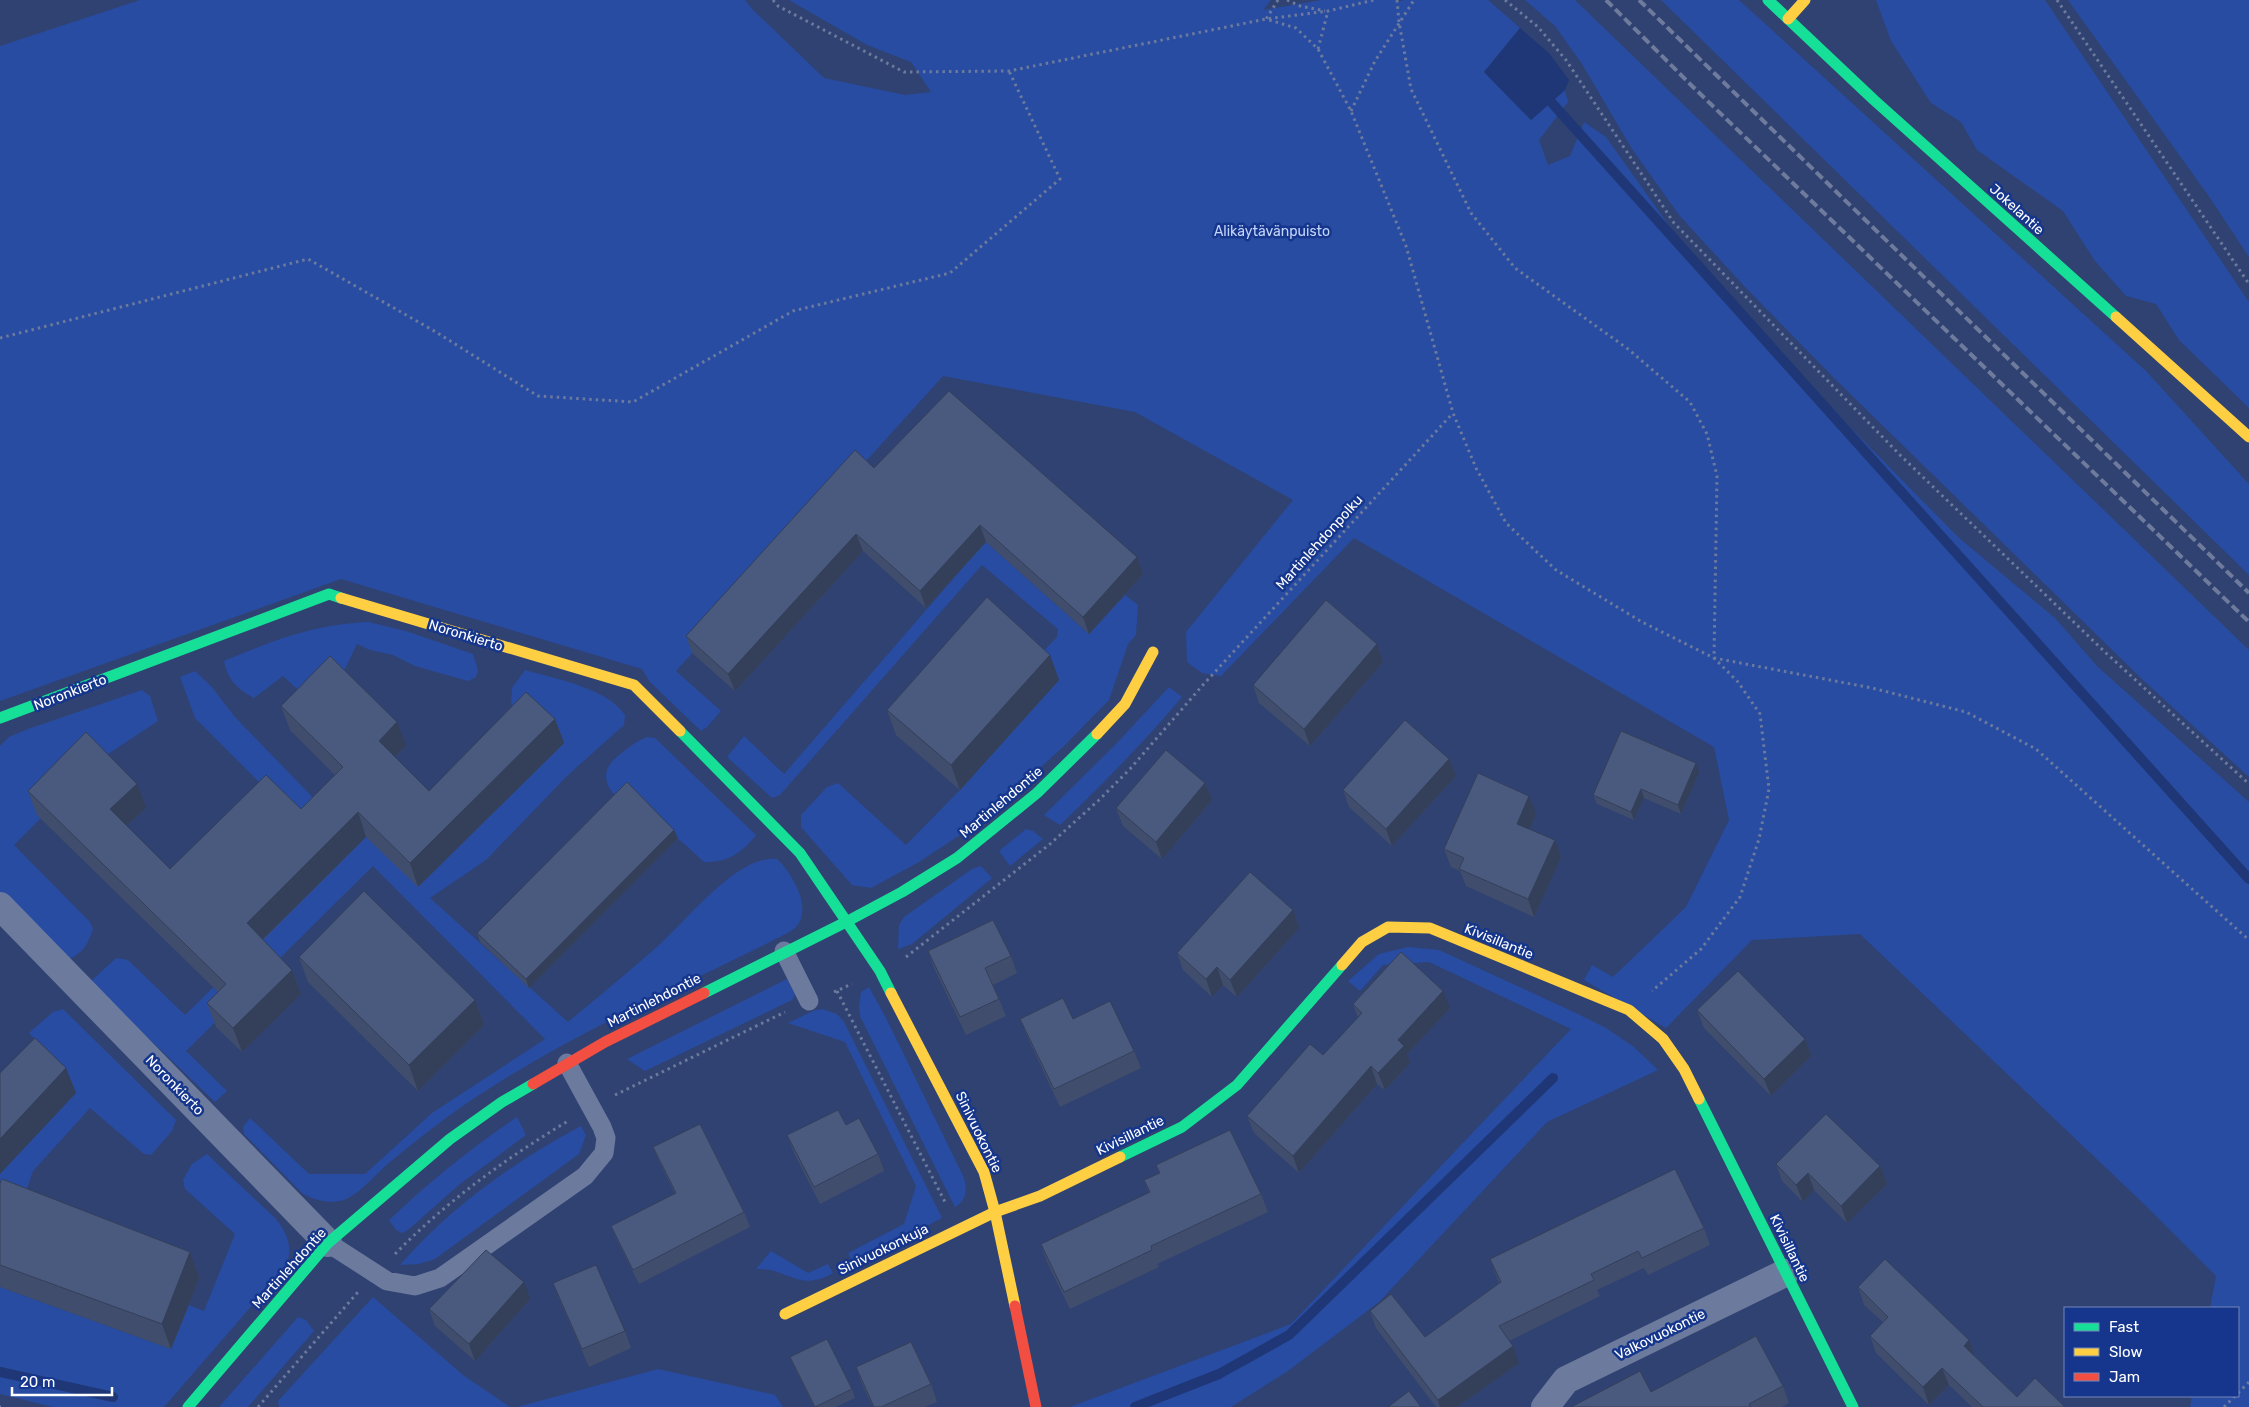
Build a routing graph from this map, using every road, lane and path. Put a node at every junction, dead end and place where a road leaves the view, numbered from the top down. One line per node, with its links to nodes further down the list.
1 (773, 0): 16 (path)
2 (1278, 0): 12 (path)
3 (1288, 0): 11 (path)
4 (1374, 0): 11 (path)
5 (1398, 0): 14 (path)
6 (1414, 0): 14 (path)
7 (1506, 0): 25 (path)
8 (1768, 0): 13 (main road, Jokelantie)
9 (1805, 0): 13 (main road)
10 (2057, 0): 18 (path)
11 (1328, 12): 12 (path); 15 (path)
12 (1266, 19): 15 (path); 16 (path)
13 (1788, 19): 21 (main road, Jokelantie)
14 (1399, 22): 17 (path); 23 (path)
15 (1318, 49): 17 (path)
16 (1009, 71): 19 (path)
17 (1351, 111): 20 (path)
18 (2249, 284)
19 (0, 338)
20 (1453, 413): 23 (path); 30 (path, Martinlehdonpolku)
21 (2249, 437)
22 (1153, 652): 27 (main road, Martinlehdontie)
23 (1714, 658): 28 (path); 33 (path)
24 (0, 718): 27 (main road, Noronkierto)
25 (2249, 784)
26 (0, 906): 38 (street, Noronkierto)
27 (846, 922): 29 (main road, Martinlehdontie); 30 (main road, Sinivuokontie)
28 (2249, 940)
29 (784, 951): 32 (lane); 34 (main road, Martinlehdontie)
30 (880, 971): 31 (path, Martinlehdonpolku); 36 (main road, Sinivuokontie)
31 (838, 990): 32 (path, Martinlehdonpolku); 37 (path)
32 (809, 1001): 35 (path, Martinlehdonpolku)
33 (1629, 1010): 36 (main road, Kivisillantie); 39 (main road, Kivisillantie)
34 (567, 1064): 35 (lane); 38 (main road, Martinlehdontie)
35 (592, 1106): 40 (path, Martinlehdonpolku); 40 (lane)
36 (995, 1212): 37 (main road, Sinivuokonkuja); 47 (main road, Sinivuokontie)
37 (958, 1229): 41 (main road, Sinivuokonkuja)
38 (328, 1243): 40 (lane); 45 (main road, Martinlehdontie)
39 (1785, 1273): 48 (street, Valkovuokontie); 49 (main road, Kivisillantie)
40 (375, 1274): 46 (path, Martinlehdonpolku)
41 (785, 1314)
42 (2249, 1382): 43 (path)
43 (2239, 1392)
44 (2234, 1397): 50 (path)
45 (188, 1407)
46 (258, 1407)
47 (1036, 1407)
48 (1544, 1407)
49 (1853, 1407)
50 (2224, 1407)

